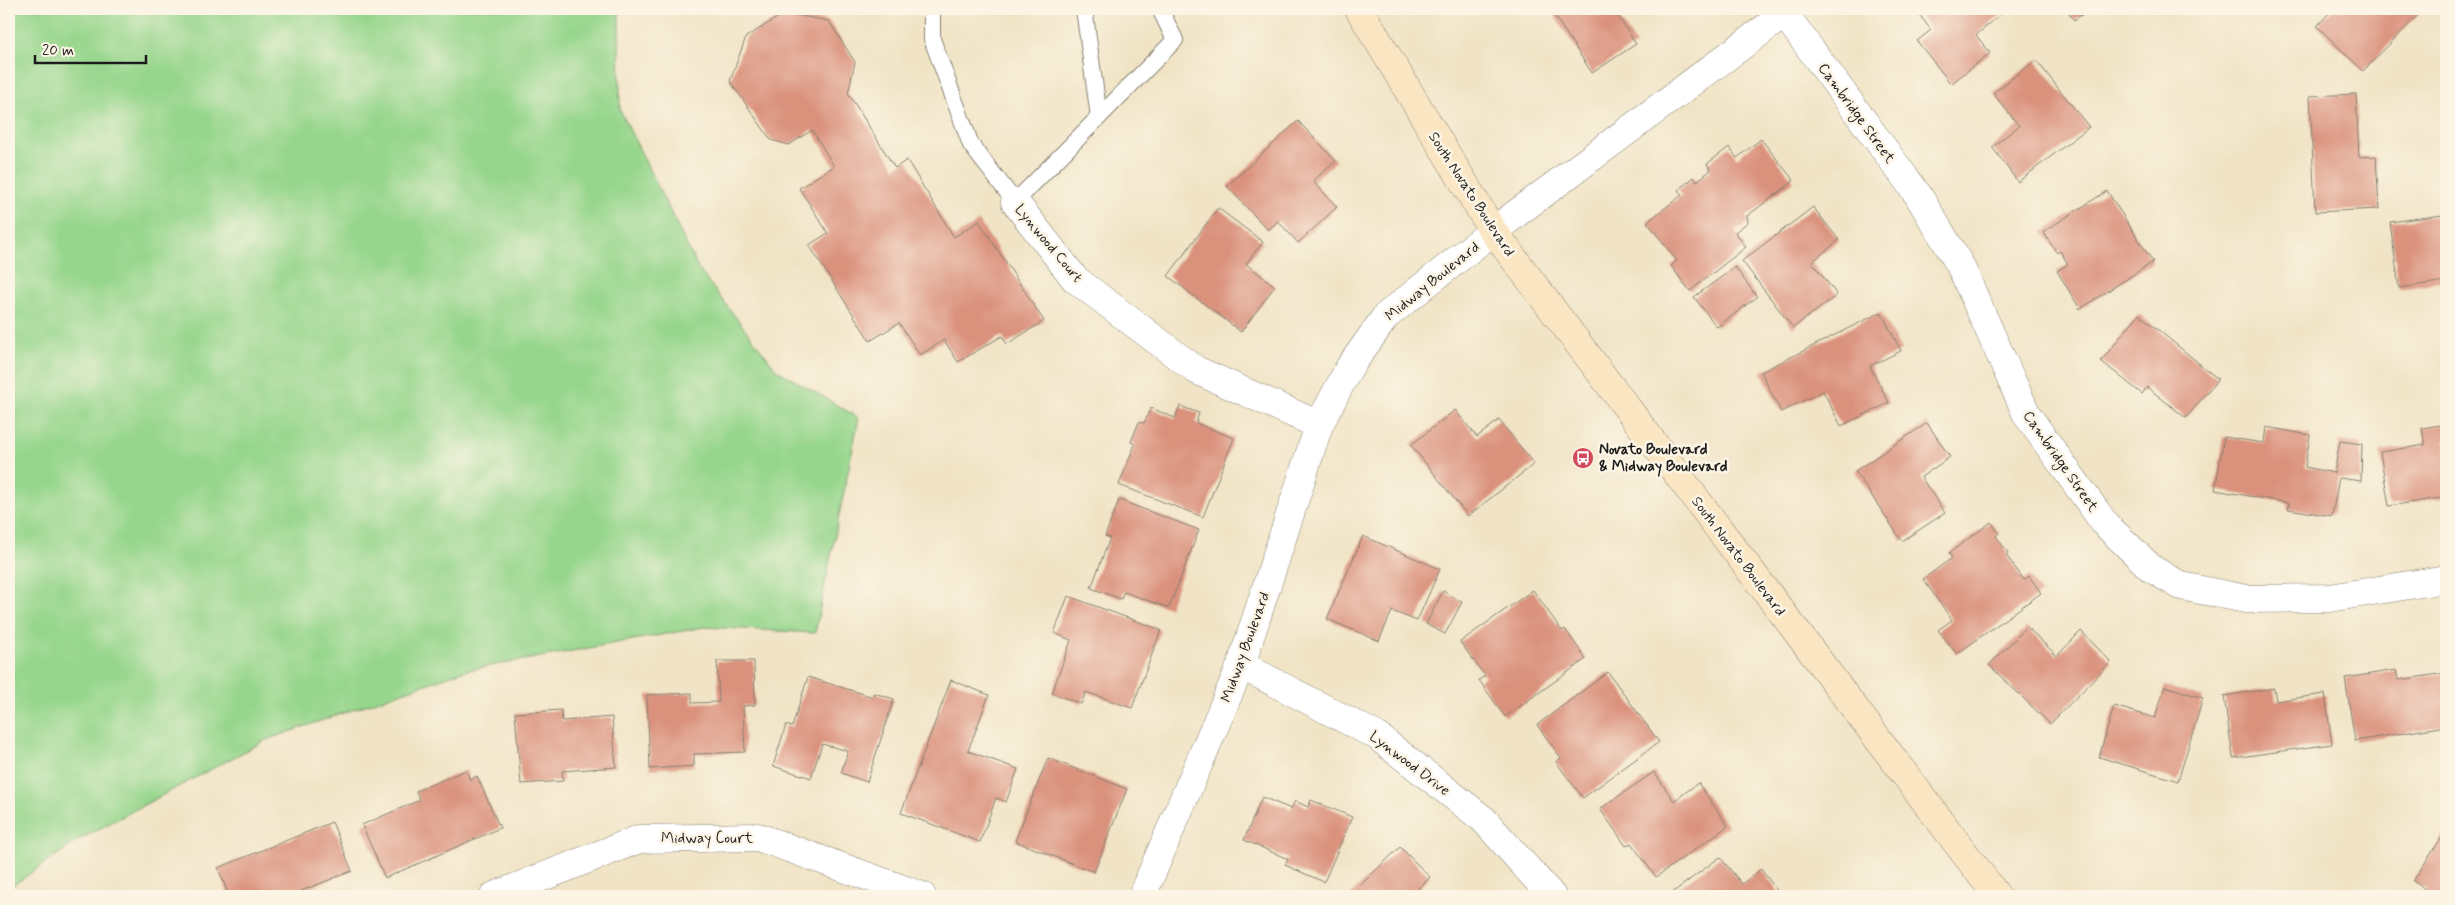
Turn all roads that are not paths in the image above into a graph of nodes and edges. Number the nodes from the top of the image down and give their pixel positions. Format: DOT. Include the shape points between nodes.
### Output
graph roads {
  1 [pos="932,9"];
  2 [pos="1084,9"];
  3 [pos="1160,9"];
  4 [pos="1359,9"];
  5 [pos="1785,10"];
  6 [pos="1099,117"];
  7 [pos="1015,202"];
  8 [pos="1493,231"];
  9 [pos="1319,425"];
  10 [pos="2446,579"];
  11 [pos="1241,665"];
  12 [pos="494,896"];
  13 [pos="922,896"];
  14 [pos="1142,896"];
  15 [pos="1552,896"];
  16 [pos="1997,896"];
  1 -- 7 [label="lane, Lynwood Court" via="932,40 971,145"];
  2 -- 6 [label="lane"];
  3 -- 6 [label="lane" via="1175,40"];
  4 -- 8 [label="main road, South Novato Boulevard"];
  5 -- 8 [label="street, Midway Boulevard"];
  5 -- 10 [label="street, Cambridge Street" via="1922,203 1960,265 2026,414 2105,524 2152,569 2181,586 2246,599 2330,598"];
  6 -- 7 [label="lane"];
  7 -- 9 [label="street, Lynwood Court" via="1075,279 1196,370"];
  8 -- 9 [label="street, Midway Boulevard" via="1386,316 1349,368"];
  8 -- 16 [label="main road, South Novato Boulevard"];
  9 -- 11 [label="street, Midway Boulevard"];
  11 -- 14 [label="street, Midway Boulevard"];
  11 -- 15 [label="street, Lynwood Drive" via="1377,736 1484,820"];
  12 -- 13 [label="street, Midway Court" via="639,839 758,837"];
}
